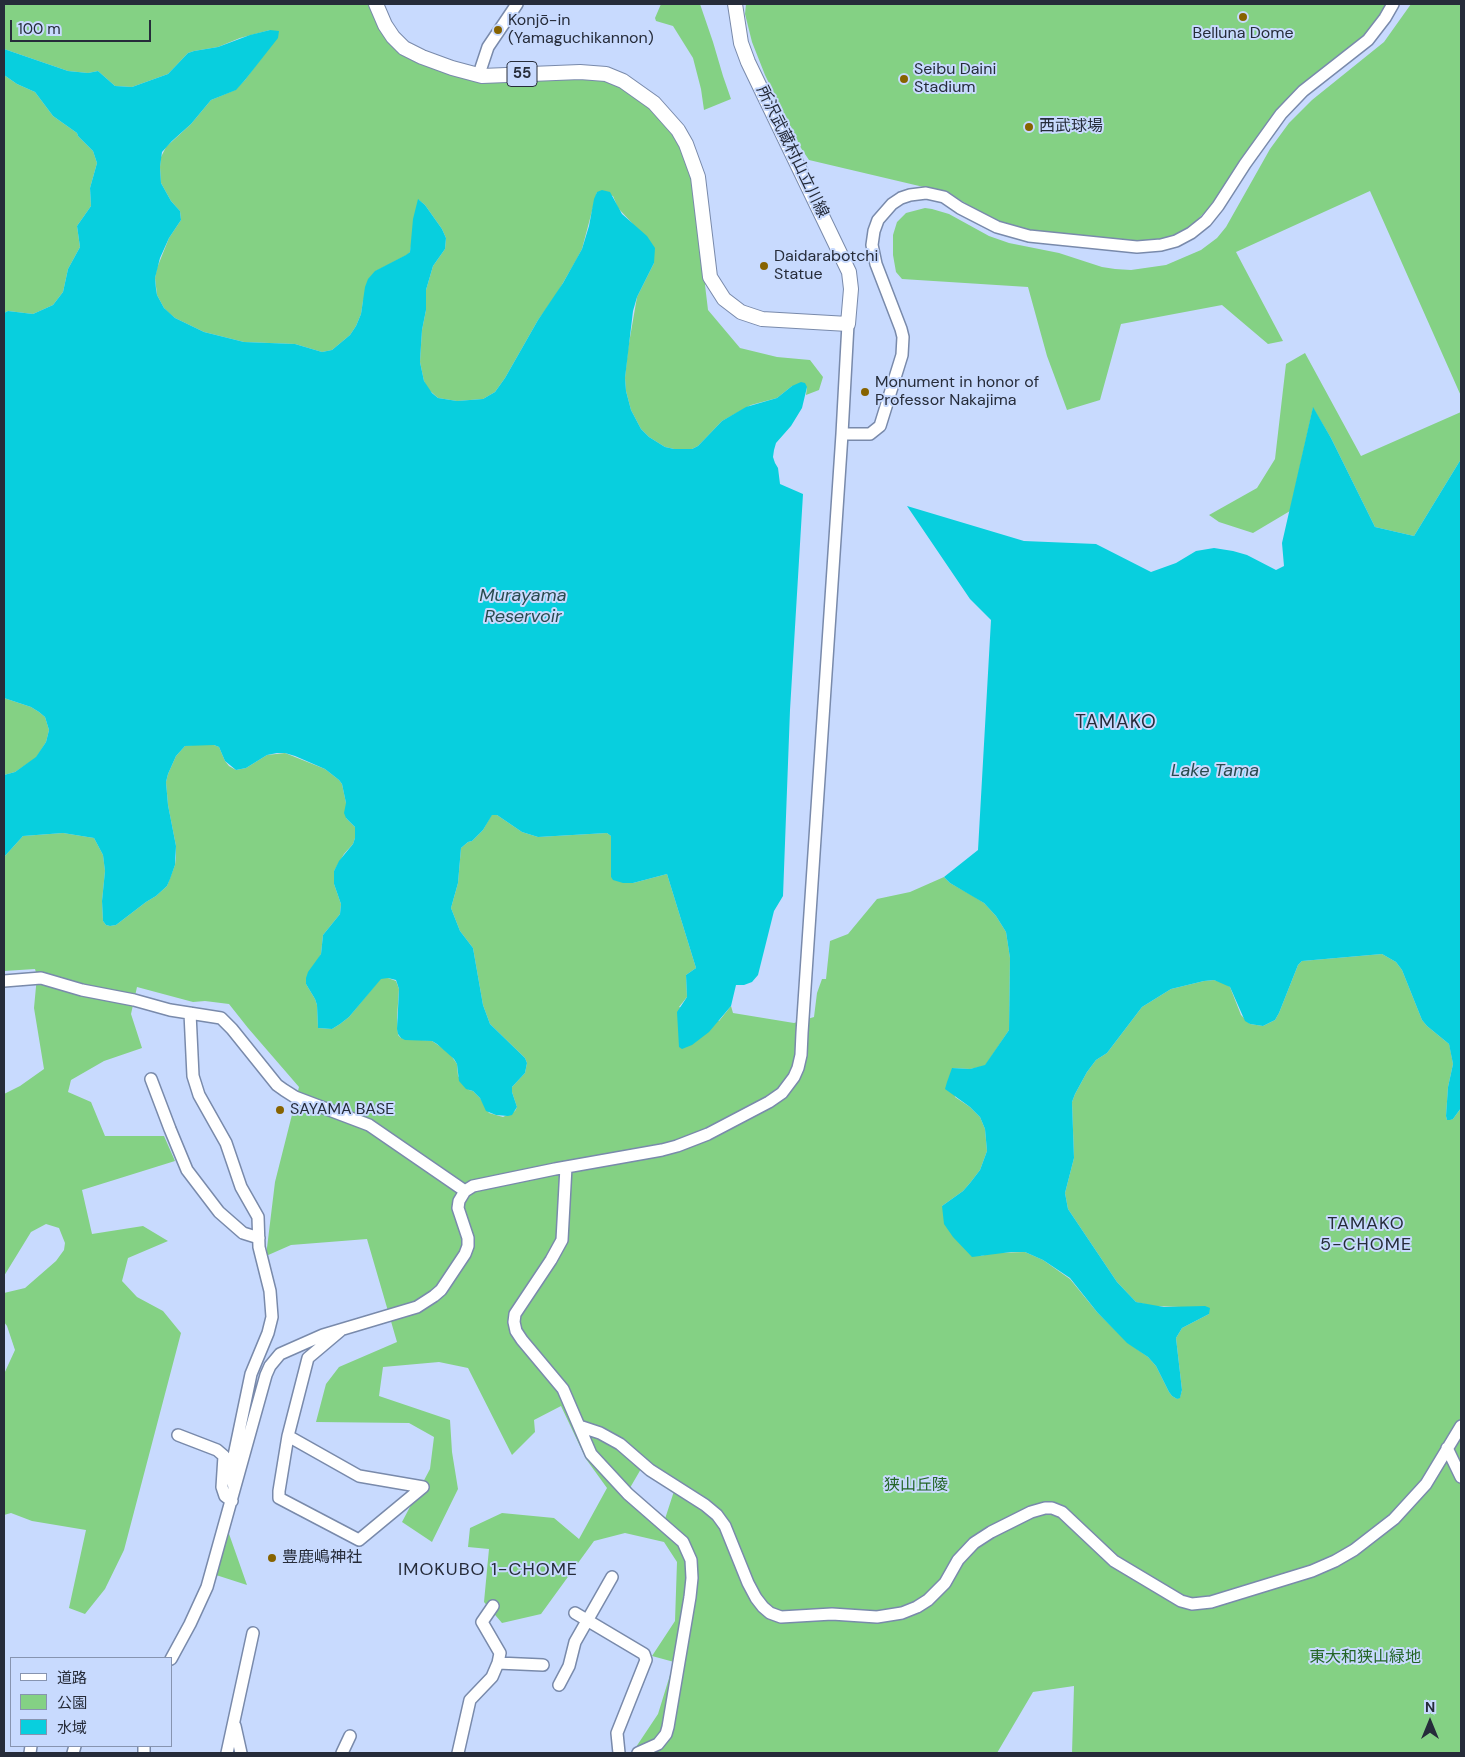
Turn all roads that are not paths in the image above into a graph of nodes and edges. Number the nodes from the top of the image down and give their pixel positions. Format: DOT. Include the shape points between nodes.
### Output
graph roads {
  1 [pos="376,4"];
  2 [pos="517,4"];
  3 [pos="735,4"];
  4 [pos="1393,4"];
  5 [pos="479,74"];
  6 [pos="848,324"];
  7 [pos="842,434"];
  8 [pos="4,981"];
  9 [pos="190,1013"];
  10 [pos="151,1079"];
  11 [pos="566,1167"];
  12 [pos="465,1190"];
  13 [pos="259,1238"];
  14 [pos="341,1330"];
  15 [pos="579,1426"];
  16 [pos="1461,1426"];
  17 [pos="178,1435"];
  18 [pos="288,1436"];
  19 [pos="1447,1448"];
  20 [pos="1461,1477"];
  21 [pos="235,1489"];
  22 [pos="232,1501"];
  23 [pos="612,1577"];
  24 [pos="493,1606"];
  25 [pos="575,1613"];
  26 [pos="588,1621"];
  27 [pos="253,1633"];
  28 [pos="172,1657"];
  29 [pos="498,1663"];
  30 [pos="543,1665"];
  31 [pos="559,1685"];
  32 [pos="234,1720"];
  33 [pos="350,1736"];
  34 [pos="227,1753"];
  35 [pos="242,1753"];
  36 [pos="342,1753"];
  37 [pos="458,1753"];
  38 [pos="618,1753"];
  39 [pos="638,1753"];
  1 -- 5 [label="main road, 55" via="385,25 404,48 452,68"];
  2 -- 5 [label="street" via="488,47"];
  3 -- 6 [label="main road, 所沢武蔵村山立川線" via="744,52 845,262 850,281"];
  4 -- 7 [label="street" via="1368,40 1303,91 1281,114 1206,221 1176,241 1138,247 1029,236 997,227 944,197 926,193 910,195 892,204 878,220 872,245 903,336 902,355 880,426 870,434"];
  5 -- 6 [label="main road, 55" via="580,72 606,74 623,81 654,103 678,130 692,157 698,177 710,277 724,299 741,312 762,319"];
  6 -- 7 [label="street"];
  7 -- 11 [label="street" via="798,1068 776,1098 708,1134 662,1150"];
  8 -- 9 [label="street" via="41,978"];
  9 -- 12 [label="street" via="217,1016 224,1020 284,1090 369,1125"];
  9 -- 13 [label="street" via="192,1065 199,1096 226,1144 241,1187 258,1217"];
  10 -- 13 [label="street" via="188,1170 218,1212 243,1233"];
  11 -- 12 [label="street"];
  11 -- 15 [label="street" via="562,1240 515,1314 514,1322 522,1340 562,1389"];
  12 -- 14 [label="street" via="458,1208 468,1246 441,1290 417,1307"];
  13 -- 21 [label="street" via="272,1317 251,1374 230,1470"];
  14 -- 18 [label="street" via="308,1358"];
  14 -- 21 [label="street" via="288,1349 270,1366"];
  15 -- 19 [label="street" via="620,1444 650,1470 717,1515 725,1526 756,1598 770,1613 781,1616 832,1614 877,1617 917,1607 937,1592 958,1560 974,1543 1031,1512 1052,1508 1062,1512 1114,1561 1167,1594 1192,1604 1211,1602 1312,1571 1354,1550 1394,1519 1416,1495"];
  15 -- 39 [label="street" via="591,1454 633,1499 683,1542 691,1560 690,1597 668,1727 658,1744"];
  16 -- 19 [label="street"];
  17 -- 22 [label="street" via="217,1450 224,1456 222,1487 225,1496"];
  18 -- 18 [label="street" via="279,1498 359,1540 423,1487 359,1476"];
  19 -- 20 [label="street"];
  21 -- 22 [label="street"];
  22 -- 28 [label="street" via="207,1587"];
  23 -- 26 [label="street"];
  24 -- 29 [label="street" via="482,1622 500,1653"];
  25 -- 26 [label="street"];
  26 -- 31 [label="street" via="575,1642"];
  26 -- 38 [label="street" via="644,1654 646,1660 617,1733"];
  27 -- 32 [label="street"];
  29 -- 30 [label="street"];
  29 -- 37 [label="street" via="492,1677 470,1700"];
  32 -- 34 [label="street"];
  32 -- 35 [label="street"];
  33 -- 36 [label="street"];
}
